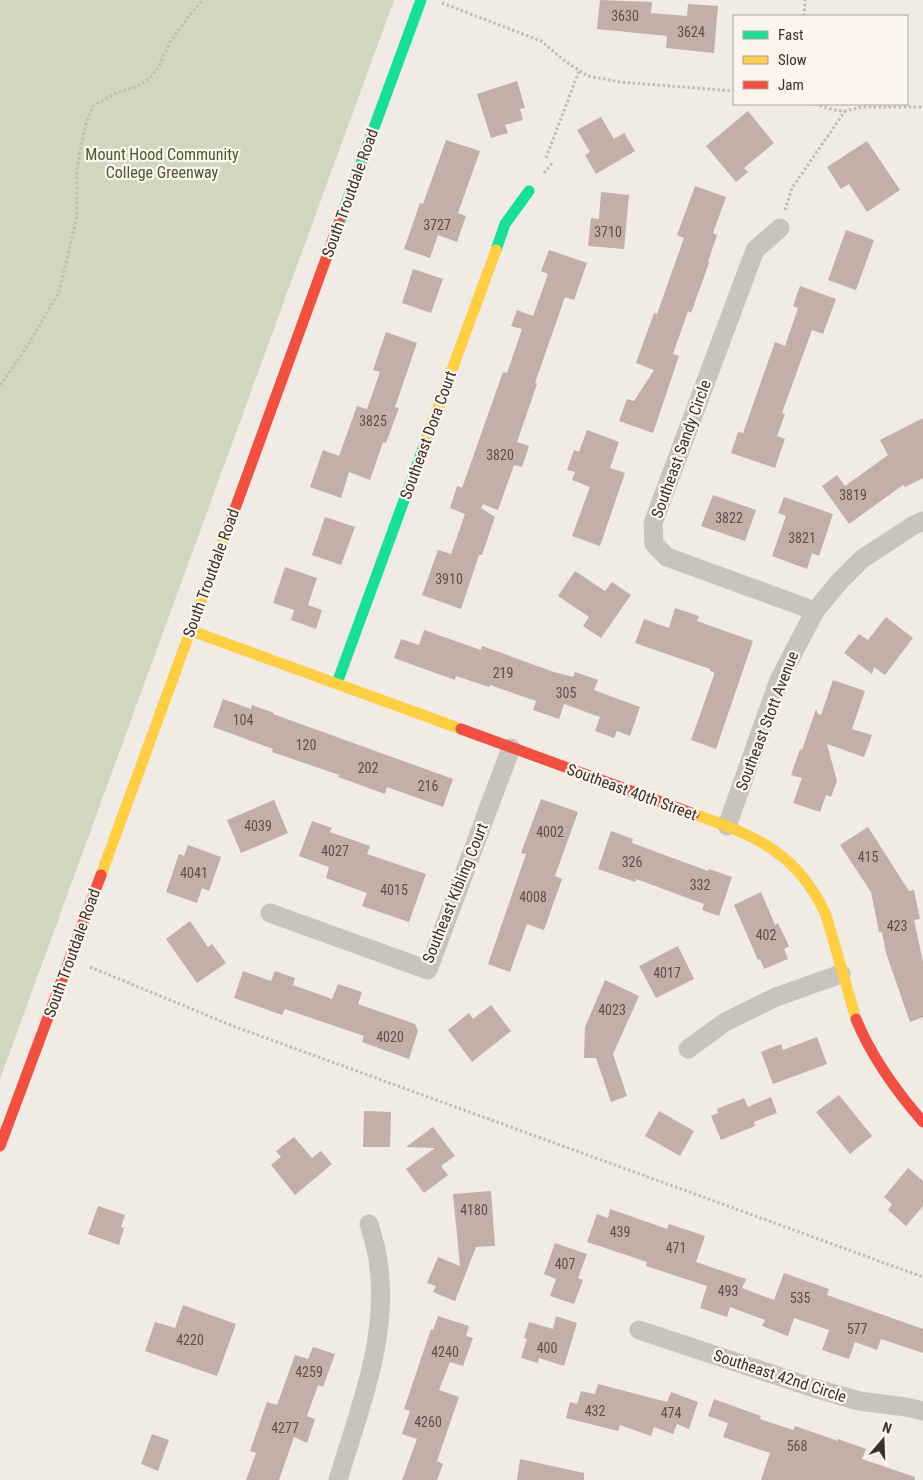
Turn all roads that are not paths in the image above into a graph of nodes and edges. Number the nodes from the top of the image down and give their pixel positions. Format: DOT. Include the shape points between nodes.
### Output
graph roads {
  1 [pos="421,0"];
  2 [pos="529,191"];
  3 [pos="780,228"];
  4 [pos="923,521"];
  5 [pos="815,611"];
  6 [pos="190,630"];
  7 [pos="337,683"];
  8 [pos="511,748"];
  9 [pos="727,826"];
  10 [pos="270,913"];
  11 [pos="841,974"];
  12 [pos="688,1049"];
  13 [pos="923,1122"];
  14 [pos="0,1146"];
  15 [pos="370,1224"];
  16 [pos="639,1330"];
  17 [pos="923,1411"];
  18 [pos="338,1480"];
  1 -- 6 [label="street, South Troutdale Road"];
  2 -- 7 [label="street, Southeast Dora Court" via="505,224"];
  3 -- 5 [label="street, Southeast Sandy Circle" via="755,250 652,523 654,544 667,557"];
  4 -- 5 [label="street, Southeast Stott Avenue" via="862,559"];
  5 -- 9 [label="street, Southeast Stott Avenue" via="779,680"];
  6 -- 7 [label="street, Southeast 40th Street"];
  6 -- 14 [label="street, South Troutdale Road"];
  7 -- 8 [label="street, Southeast 40th Street"];
  8 -- 9 [label="street, Southeast 40th Street"];
  8 -- 10 [label="street, Southeast Kibling Court" via="428,970"];
  9 -- 11 [label="street, Southeast 40th Street" via="758,839 776,851 794,865 809,884 831,928"];
  11 -- 12 [label="street" via="776,997 725,1022"];
  11 -- 13 [label="street, Southeast 40th Street" via="854,1015 882,1071"];
  15 -- 18 [label="street" via="379,1268 379,1325 373,1363"];
  16 -- 17 [label="street, Southeast 42nd Circle" via="859,1401"];
}
